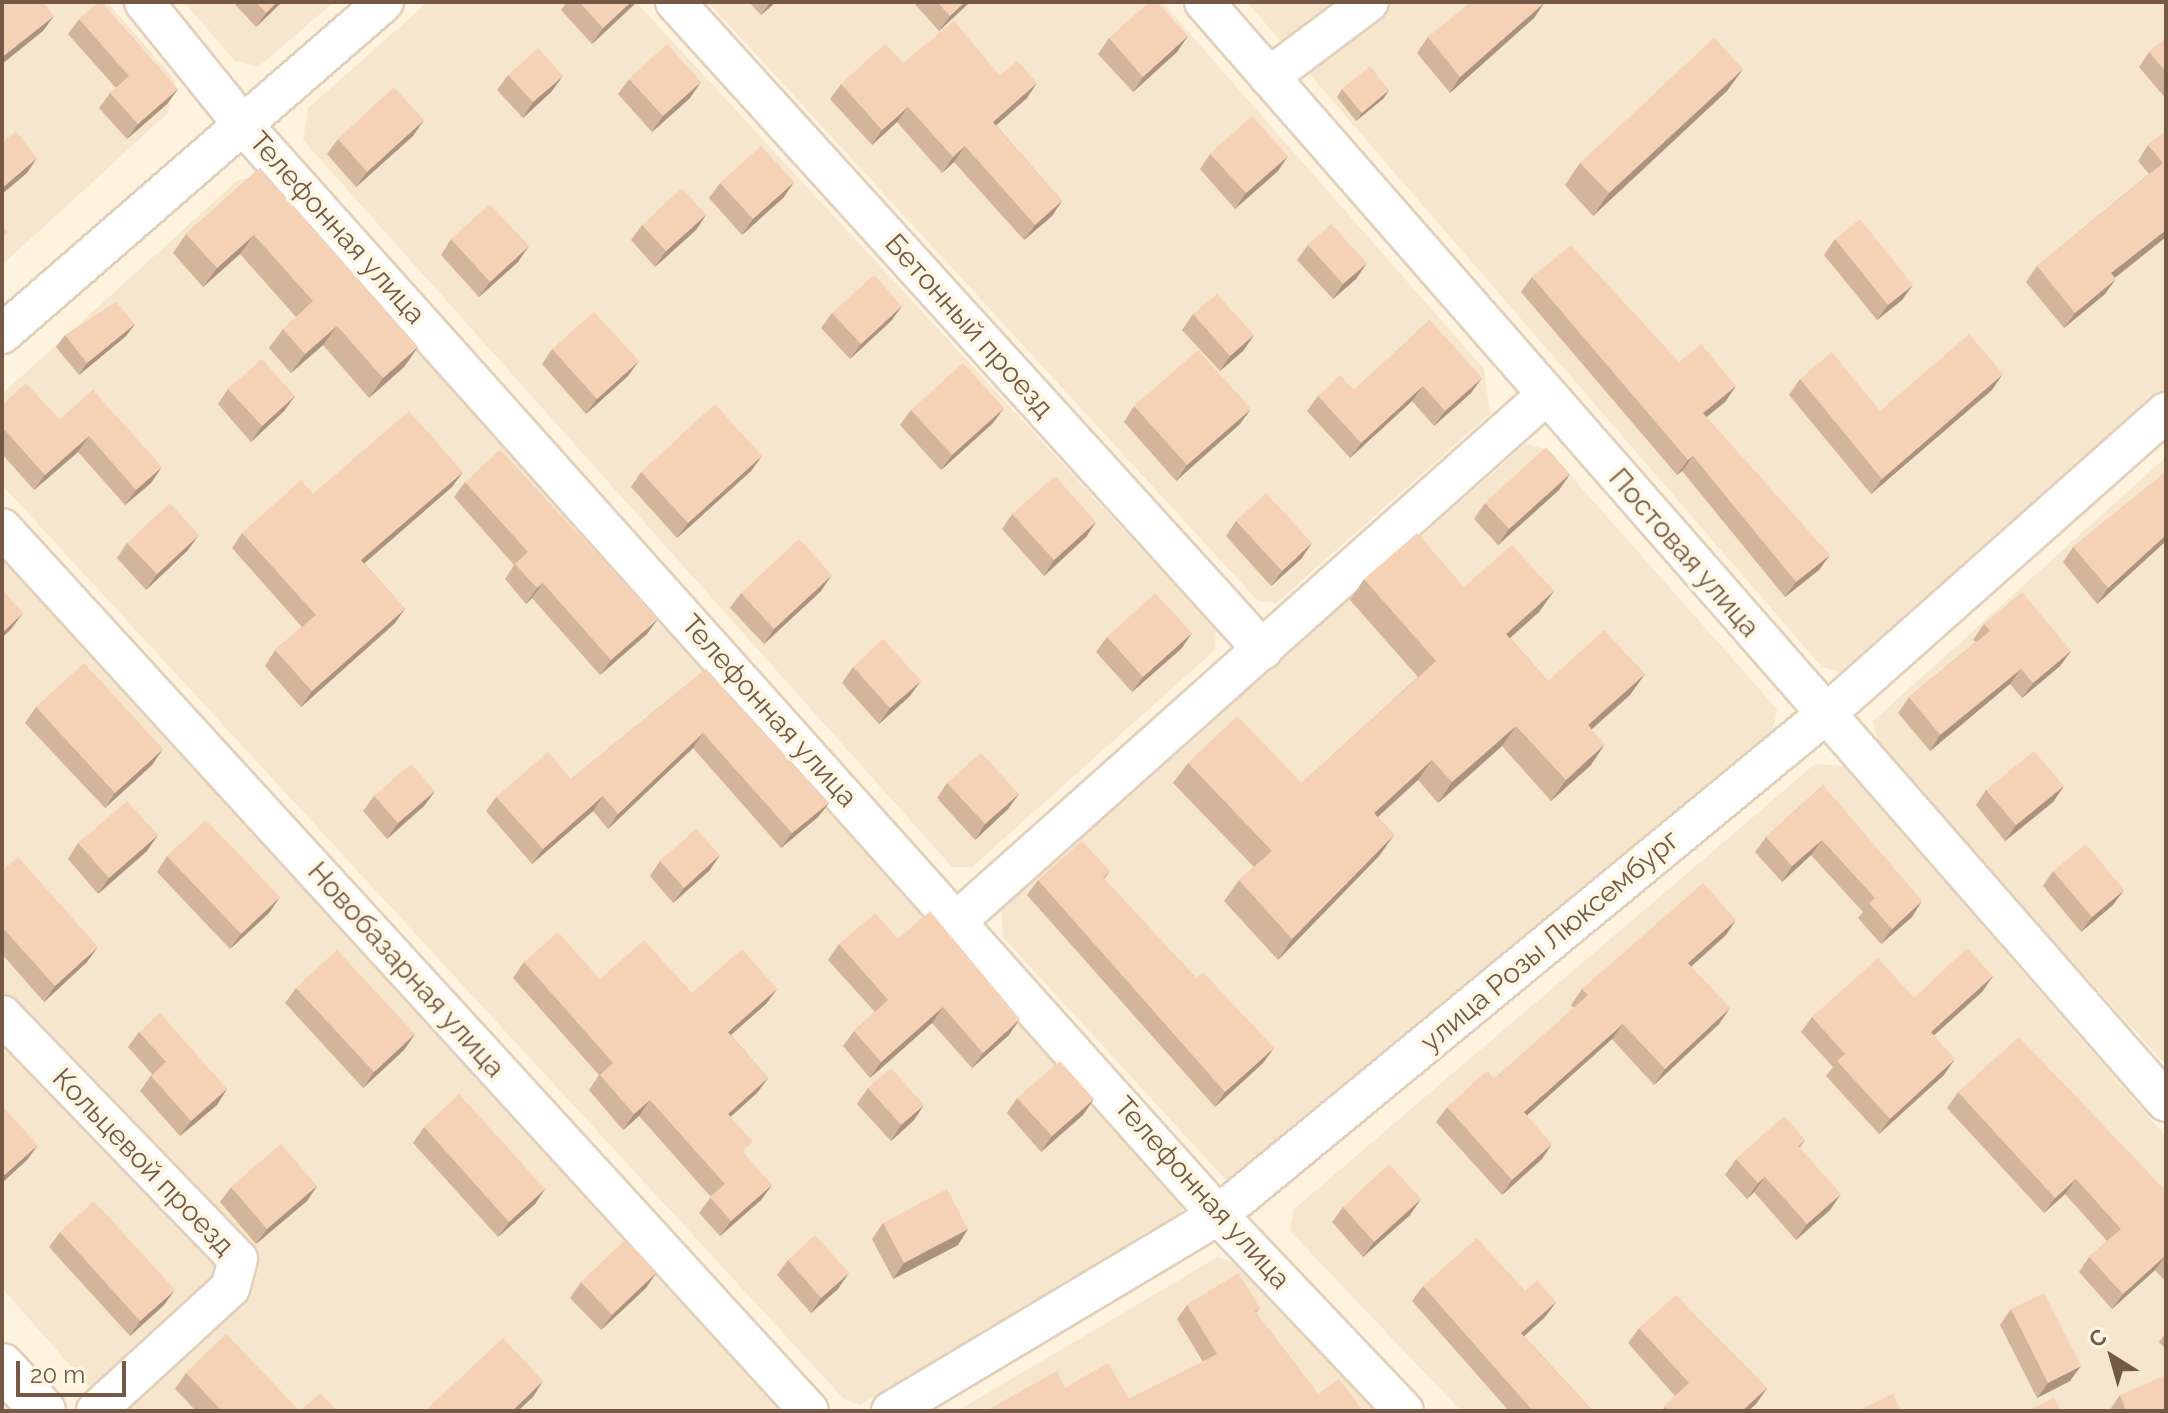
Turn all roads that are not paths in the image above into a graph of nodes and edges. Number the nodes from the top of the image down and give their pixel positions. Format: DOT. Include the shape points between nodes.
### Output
graph roads {
  1 [pos="144,2"];
  2 [pos="384,2"];
  3 [pos="675,2"];
  4 [pos="1204,2"];
  5 [pos="1369,2"];
  6 [pos="1269,77"];
  7 [pos="244,126"];
  8 [pos="2,334"];
  9 [pos="1545,396"];
  10 [pos="2166,412"];
  11 [pos="2,528"];
  12 [pos="1263,650"];
  13 [pos="1826,714"];
  14 [pos="958,920"];
  15 [pos="2,1015"];
  16 [pos="2166,1102"];
  17 [pos="1218,1215"];
  18 [pos="2,1366"];
  19 [pos="43,1411"];
  20 [pos="96,1411"];
  21 [pos="809,1411"];
  22 [pos="891,1411"];
  23 [pos="1404,1411"];
  1 -- 7 [label="street, Телефонная улица"];
  2 -- 7 [label="street"];
  3 -- 12 [label="street, Бетонный проезд"];
  4 -- 6 [label="street, Постовая улица"];
  5 -- 6 [label="street"];
  6 -- 9 [label="street, Постовая улица"];
  7 -- 8 [label="street"];
  7 -- 14 [label="street, Телефонная улица"];
  9 -- 12 [label="street"];
  9 -- 13 [label="street, Постовая улица"];
  10 -- 13 [label="street, улица Розы Люксембург"];
  11 -- 21 [label="street, Новобазарная улица"];
  12 -- 14 [label="street"];
  13 -- 16 [label="street, Постовая улица"];
  13 -- 17 [label="street, улица Розы Люксембург"];
  14 -- 17 [label="street, Телефонная улица"];
  15 -- 20 [label="street, Кольцевой проезд" via="238,1259 230,1288"];
  17 -- 22 [label="street, улица Розы Люксембург"];
  17 -- 23 [label="street, Телефонная улица"];
  18 -- 19 [label="main road"];
}
